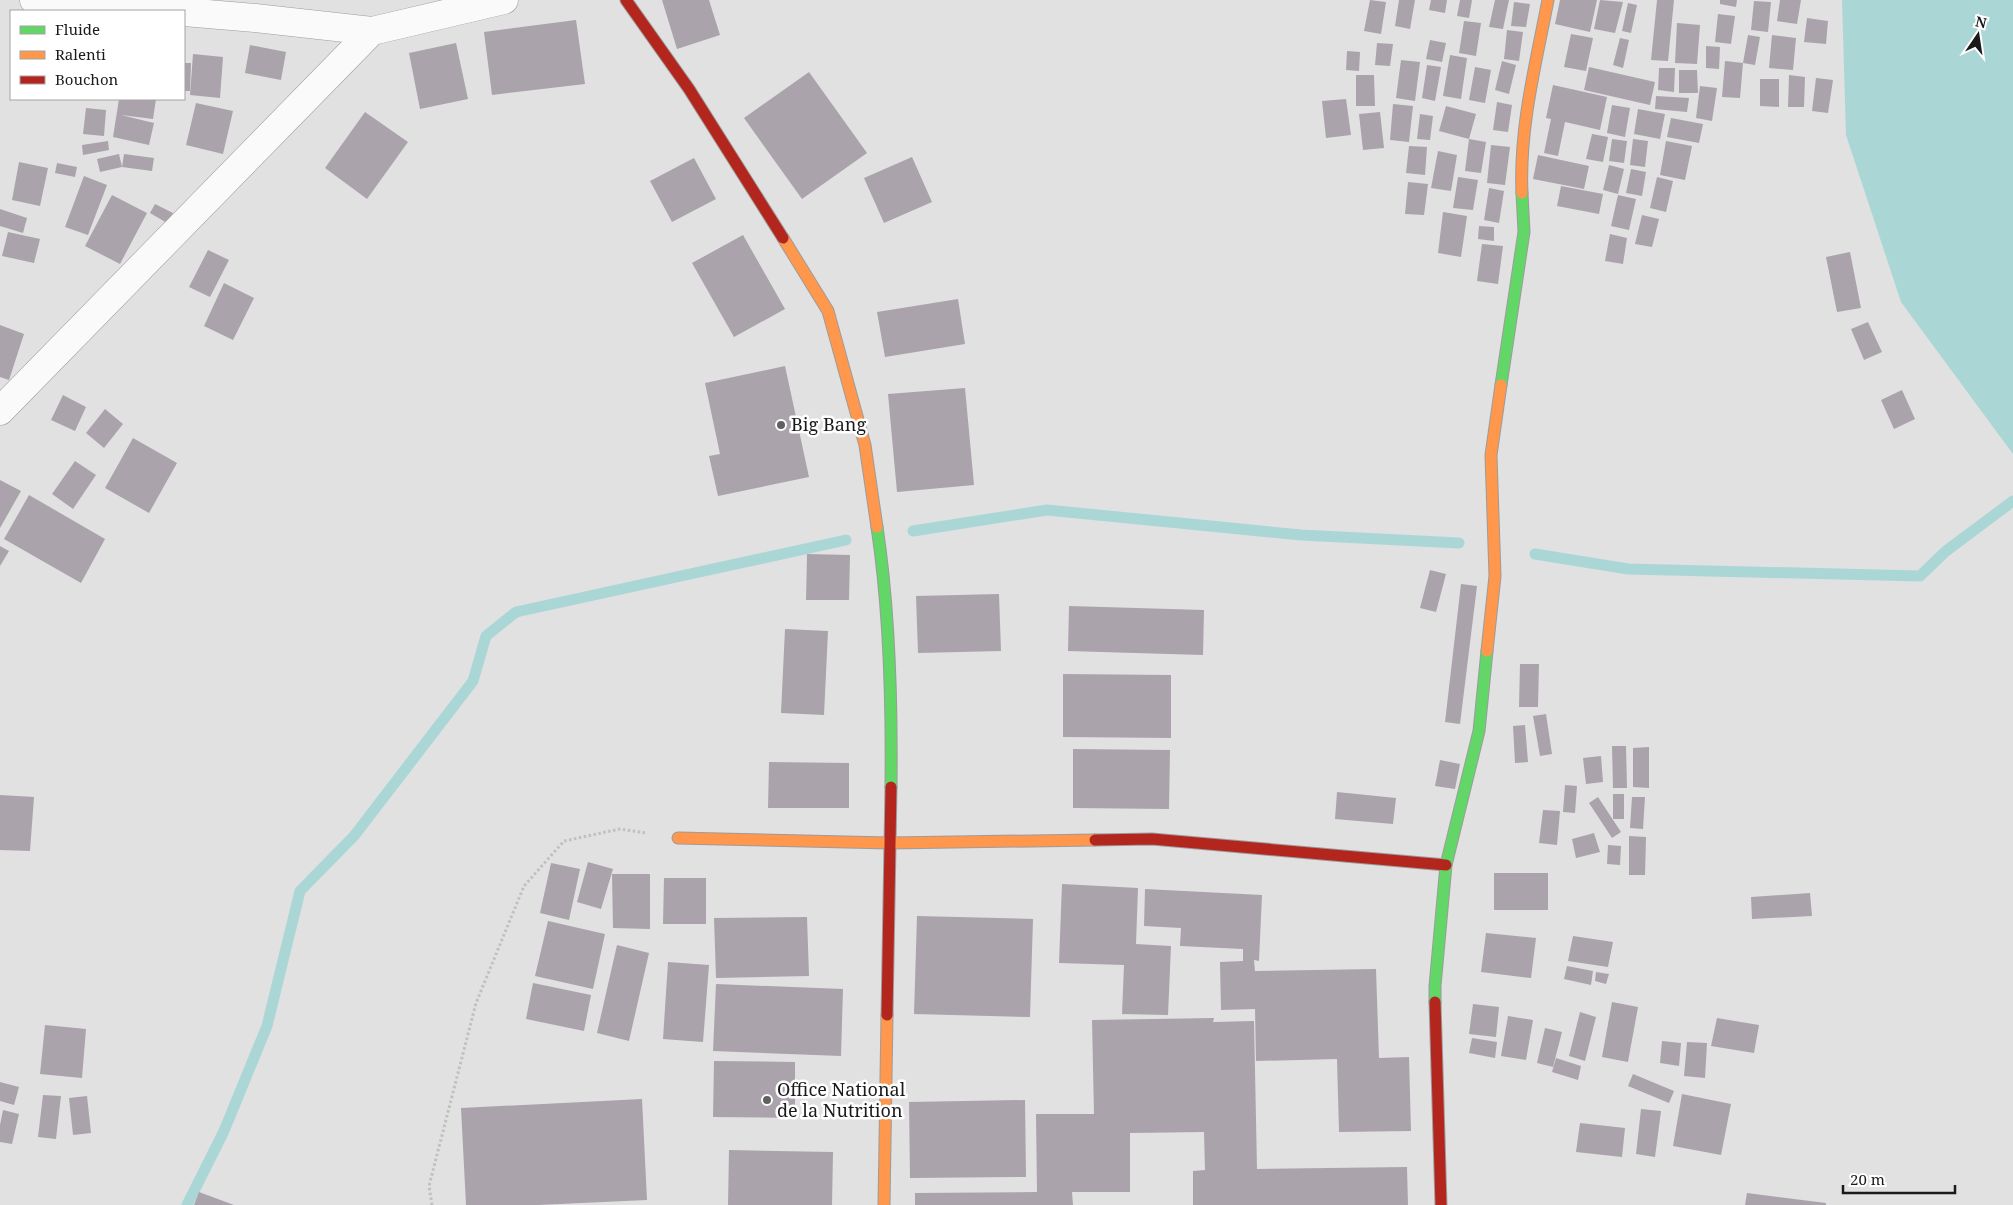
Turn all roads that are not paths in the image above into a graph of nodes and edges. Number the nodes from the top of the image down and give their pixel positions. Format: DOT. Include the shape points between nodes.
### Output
graph roads {
  1 [pos="34,0"];
  2 [pos="504,0"];
  3 [pos="626,0"];
  4 [pos="1548,0"];
  5 [pos="161,10"];
  6 [pos="185,12"];
  7 [pos="372,31"];
  8 [pos="0,411"];
  9 [pos="678,838"];
  10 [pos="889,843"];
  11 [pos="1446,864"];
  12 [pos="884,1205"];
  13 [pos="1441,1205"];
  1 -- 5 [label="street"];
  2 -- 7 [label="street"];
  3 -- 10 [label="street" via="689,88 828,311 865,446 883,568 892,712"];
  4 -- 11 [label="street" via="1521,165 1524,232 1491,456 1495,576 1479,731"];
  6 -- 7 [label="street"];
  7 -- 8 [label="street"];
  9 -- 10 [label="street"];
  10 -- 11 [label="street" via="1152,839"];
  10 -- 12 [label="street"];
  11 -- 13 [label="street" via="1435,986"];
}
